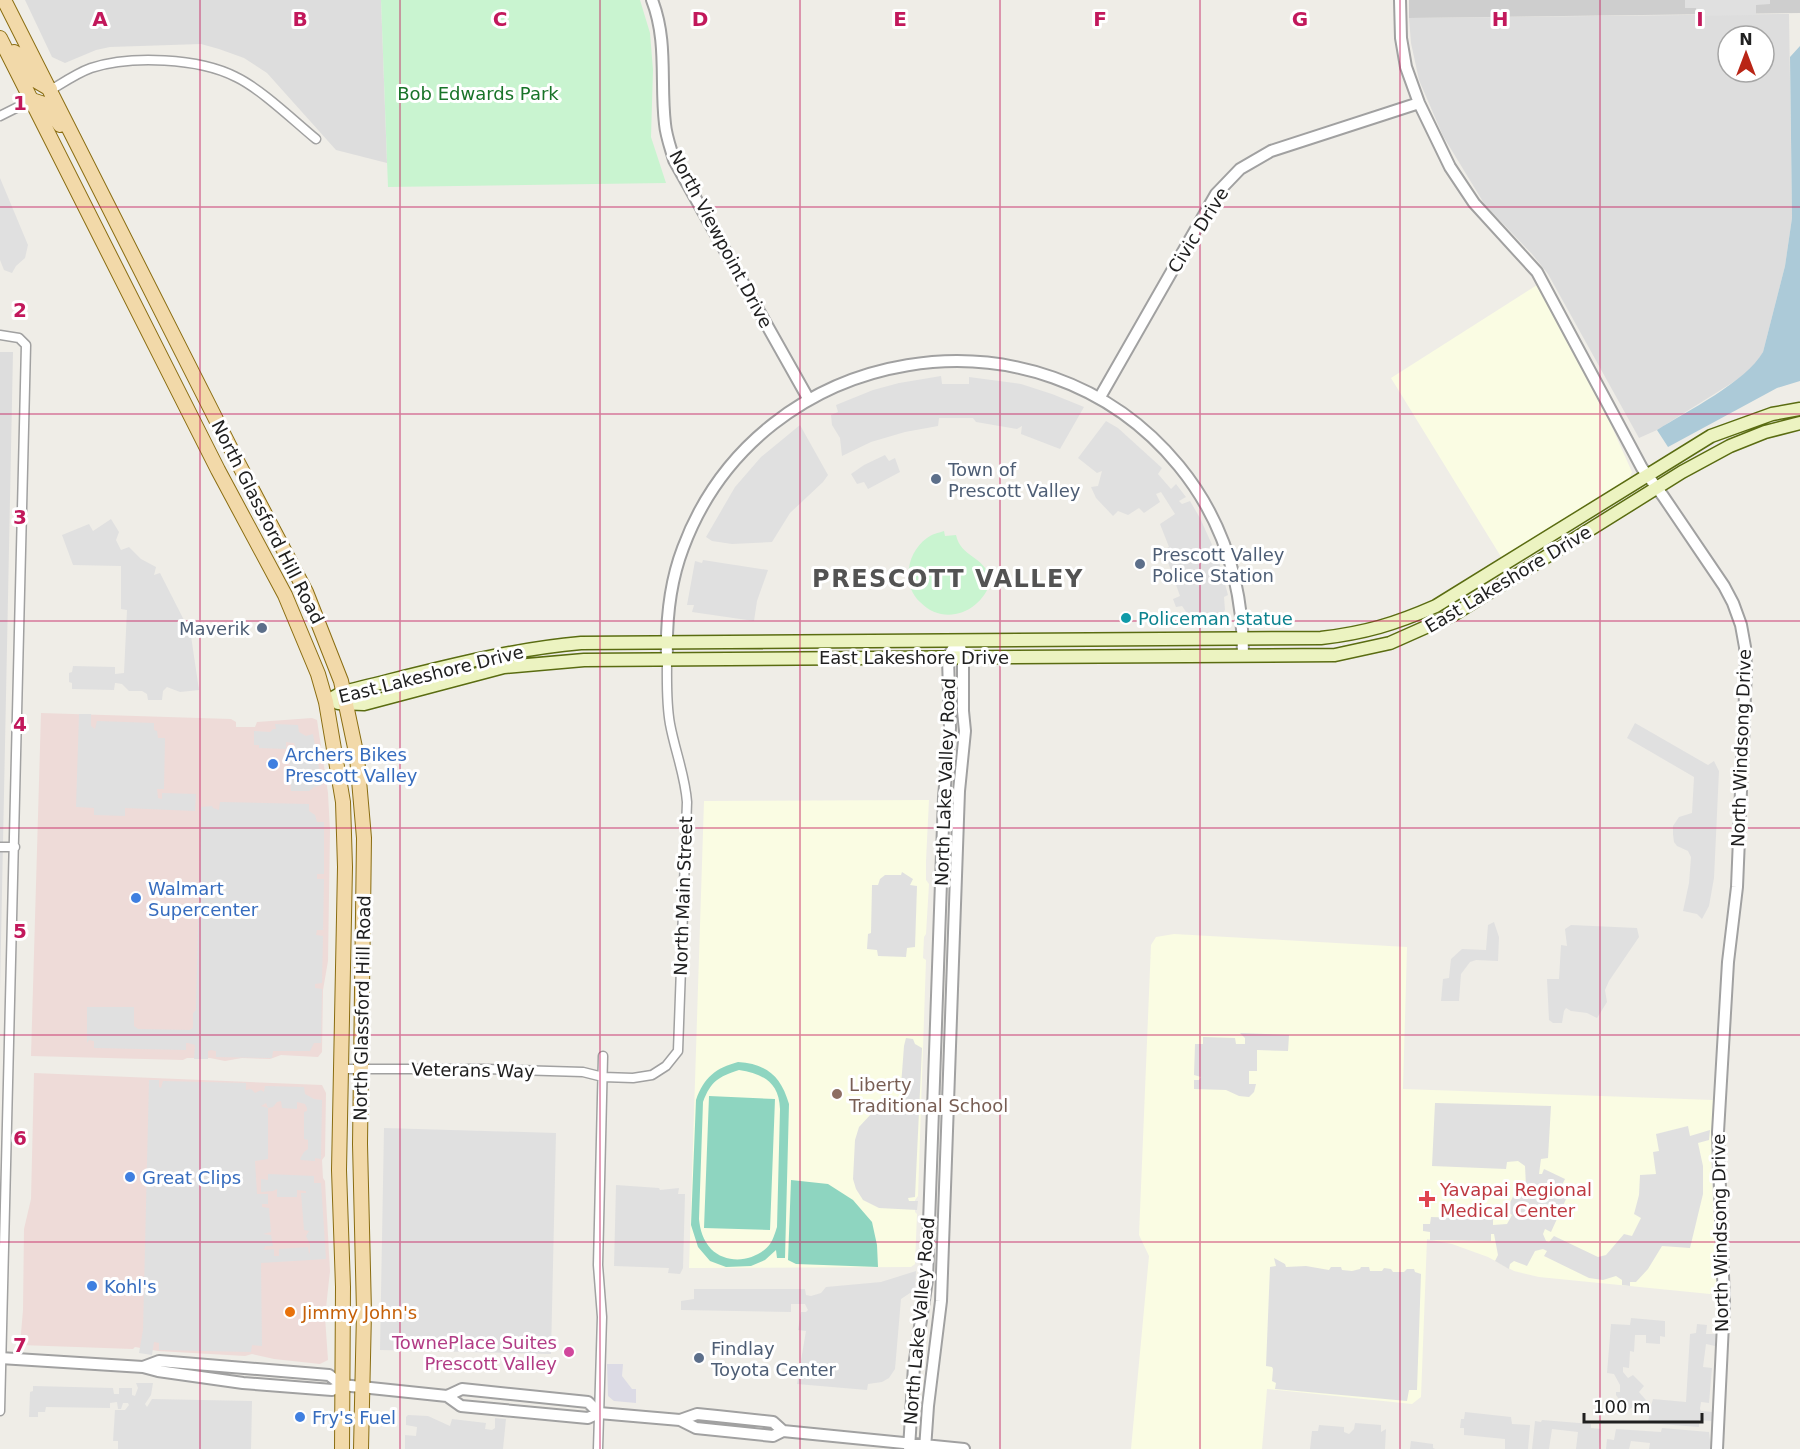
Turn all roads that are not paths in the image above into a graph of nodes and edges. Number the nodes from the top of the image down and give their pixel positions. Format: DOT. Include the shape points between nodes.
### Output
graph roads {
  1 [pos="4,0"];
  2 [pos="652,0"];
  3 [pos="1400,0"];
  4 [pos="2,42"];
  5 [pos="51,90"];
  6 [pos="32,100"];
  7 [pos="1419,104"];
  8 [pos="0,116"];
  9 [pos="316,139"];
  10 [pos="79,147"];
  11 [pos="0,335"];
  12 [pos="1100,398"];
  13 [pos="809,400"];
  14 [pos="1800,409"];
  15 [pos="1800,423"];
  16 [pos="1647,475"];
  17 [pos="1657,488"];
  18 [pos="1453,596"];
  19 [pos="1461,610"];
  20 [pos="1244,638"];
  21 [pos="958,640"];
  22 [pos="667,642"];
  23 [pos="502,654"];
  24 [pos="1244,655"];
  25 [pos="948,657"];
  26 [pos="963,657"];
  27 [pos="667,658"];
  28 [pos="504,667"];
  29 [pos="345,698"];
  30 [pos="326,702"];
  31 [pos="0,847"];
  32 [pos="15,847"];
  33 [pos="603,1056"];
  34 [pos="341,1069"];
  35 [pos="361,1069"];
  36 [pos="603,1077"];
  37 [pos="1,1358"];
  38 [pos="342,1385"];
  39 [pos="362,1387"];
  40 [pos="447,1396"];
  41 [pos="0,1411"];
  42 [pos="599,1413"];
  43 [pos="909,1446"];
  44 [pos="925,1447"];
  45 [pos="342,1449"];
  46 [pos="361,1449"];
  47 [pos="598,1449"];
  48 [pos="964,1449"];
  49 [pos="1717,1449"];
  1 -- 5 [label="main road, North Glassford Hill Road"];
  2 -- 13 [label="street, North Viewpoint Drive" via="662,33 665,125 674,160"];
  3 -- 7 [label="street, North Windsong Drive" via="1406,67"];
  4 -- 5 [label="main road" via="19,55 33,79"];
  4 -- 6 [label="main road, North Glassford Hill Road"];
  5 -- 9 [label="street" via="78,73 117,63 199,63 237,77"];
  5 -- 10 [label="main road, North Glassford Hill Road"];
  6 -- 8 [label="street"];
  6 -- 10 [label="main road" via="47,105 65,134"];
  6 -- 30 [label="main road, North Glassford Hill Road" via="295,615"];
  7 -- 12 [label="street, Civic Drive" via="1271,152 1240,169 1216,194"];
  7 -- 16 [label="street, North Windsong Drive" via="1450,167 1474,203 1537,272"];
  10 -- 29 [label="main road, North Glassford Hill Road" via="306,592"];
  11 -- 32 [label="street" via="19,338 26,345"];
  12 -- 13 [label="street" via="1028,369 954,360 880,370 846,381"];
  12 -- 20 [label="street" via="1156,441 1187,476 1208,509 1236,580"];
  13 -- 22 [label="street" via="745,450 710,495 678,562"];
  14 -- 16 [label="main road, East Lakeshore Drive" via="1772,414 1711,436"];
  15 -- 17 [label="main road, East Lakeshore Drive" via="1730,446"];
  16 -- 17 [label="street, North Windsong Drive"];
  16 -- 18 [label="main road, East Lakeshore Drive"];
  17 -- 19 [label="main road, East Lakeshore Drive"];
  17 -- 49 [label="street, North Windsong Drive" via="1724,586 1741,625 1745,647 1737,887 1728,962 1718,1132 1724,1303"];
  18 -- 19 [label="main road"];
  18 -- 20 [label="main road, East Lakeshore Drive" via="1398,623 1356,634"];
  19 -- 24 [label="main road, East Lakeshore Drive" via="1390,644 1335,655"];
  20 -- 21 [label="main road, East Lakeshore Drive"];
  20 -- 24 [label="street"];
  21 -- 22 [label="main road, East Lakeshore Drive"];
  21 -- 25 [label="street, North Lake Valley Road"];
  21 -- 26 [label="street, North Lake Valley Road"];
  22 -- 23 [label="main road, East Lakeshore Drive" via="581,643"];
  22 -- 27 [label="street"];
  23 -- 28 [label="main road"];
  23 -- 29 [label="main road, East Lakeshore Drive"];
  24 -- 26 [label="main road, East Lakeshore Drive"];
  25 -- 26 [label="main road, East Lakeshore Drive"];
  25 -- 27 [label="main road, East Lakeshore Drive"];
  25 -- 43 [label="street, North Lake Valley Road" via="950,728 944,797 927,1280 914,1366"];
  26 -- 44 [label="street, North Lake Valley Road" via="965,731 959,791 941,1300"];
  27 -- 28 [label="main road, East Lakeshore Drive"];
  27 -- 36 [label="street, North Main Street" via="670,726 686,782 687,802 678,1051 652,1075"];
  28 -- 29 [label="main road, East Lakeshore Drive" via="364,704"];
  29 -- 30 [label="main road, East Lakeshore Drive"];
  29 -- 35 [label="main road, North Glassford Hill Road" via="357,757 364,838"];
  30 -- 34 [label="main road, North Glassford Hill Road" via="343,813"];
  31 -- 32 [label="street"];
  32 -- 37 [label="street"];
  33 -- 36 [label="street"];
  34 -- 35 [label="street, Veterans Way"];
  34 -- 38 [label="main road, North Glassford Hill Road"];
  35 -- 36 [label="street, Veterans Way" via="583,1072"];
  35 -- 39 [label="main road, North Glassford Hill Road"];
  36 -- 42 [label="street"];
  37 -- 38 [label="street" via="143,1366 159,1361 262,1368 329,1376"];
  37 -- 41 [label="street"];
  38 -- 39 [label="street"];
  38 -- 45 [label="main road, North Glassford Hill Road"];
  39 -- 40 [label="street"];
  39 -- 46 [label="main road, North Glassford Hill Road"];
  40 -- 42 [label="street" via="461,1406 588,1418"];
  40 -- 42 [label="street" via="462,1389 588,1402"];
  42 -- 43 [label="street" via="680,1420 697,1414 717,1416 773,1422 783,1431"];
  42 -- 47 [label="street"];
  43 -- 44 [label="street"];
  44 -- 48 [label="street"];
}
